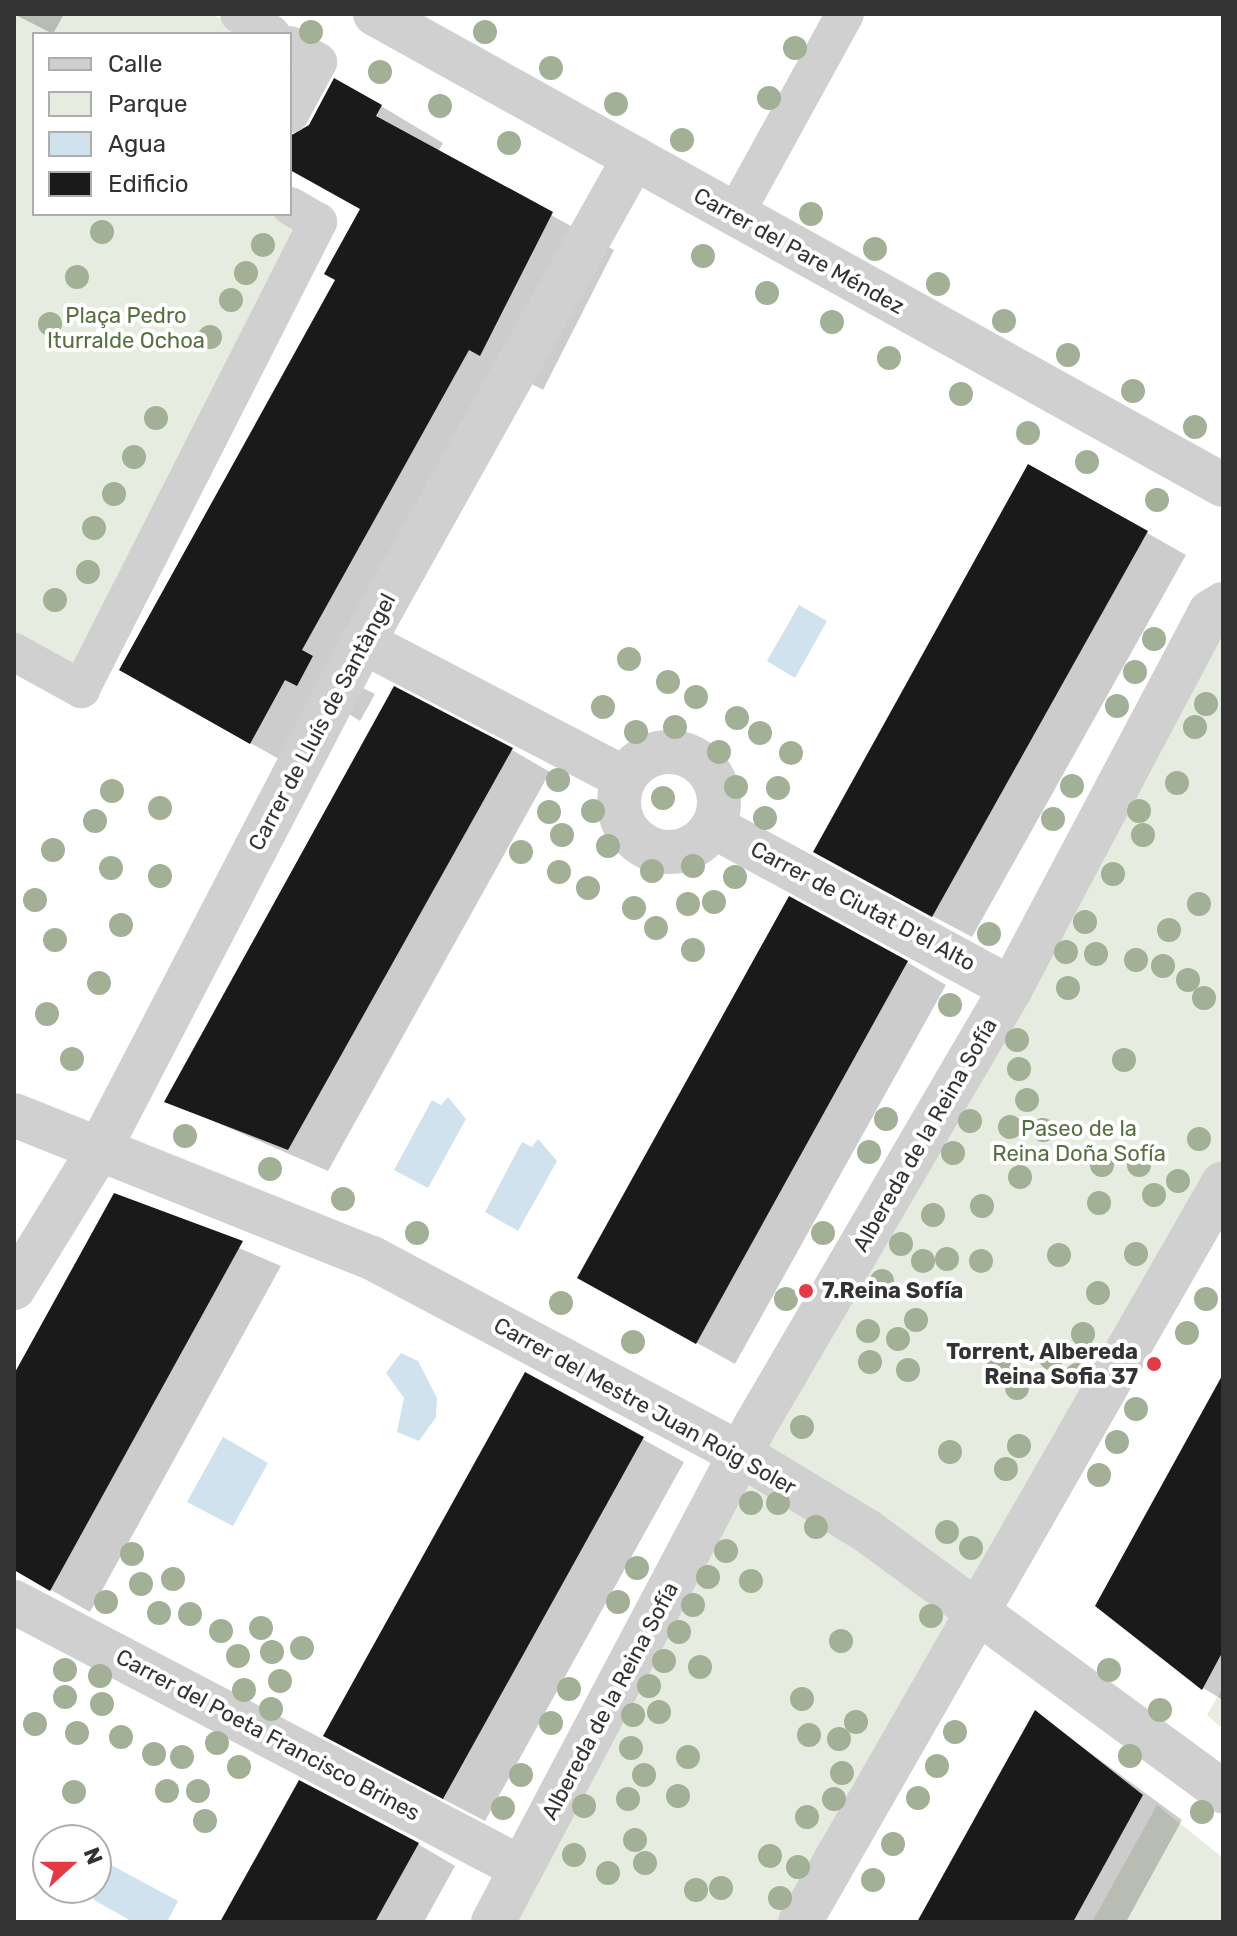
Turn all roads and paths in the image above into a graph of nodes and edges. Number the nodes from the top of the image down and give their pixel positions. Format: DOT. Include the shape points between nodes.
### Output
graph roads {
  1 [pos="239,14"];
  2 [pos="375,14"];
  3 [pos="845,14"];
  4 [pos="268,32"];
  5 [pos="292,46"];
  6 [pos="292,110"];
  7 [pos="634,158"];
  8 [pos="292,207"];
  9 [pos="734,216"];
  10 [pos="1223,485"];
  11 [pos="1223,604"];
  12 [pos="363,642"];
  13 [pos="14,652"];
  14 [pos="624,778"];
  15 [pos="714,827"];
  16 [pos="1011,988"];
  17 [pos="14,1115"];
  18 [pos="100,1148"];
  19 [pos="1223,1183"];
  20 [pos="14,1288"];
  21 [pos="740,1454"];
  22 [pos="14,1602"];
  23 [pos="978,1611"];
  24 [pos="1223,1792"];
  25 [pos="521,1868"];
  26 [pos="493,1922"];
  27 [pos="800,1922"];
  1 -- 4 [label="street"];
  2 -- 7 [label="street, Carrer del Pare Méndez"];
  3 -- 9 [label="street"];
  5 -- 6 [label="street" via="318,62"];
  7 -- 9 [label="street, Carrer del Pare Méndez"];
  7 -- 12 [label="street, Carrer de Lluís de Santàngel"];
  8 -- 13 [label="street" via="318,222 81,689"];
  9 -- 10 [label="street, Carrer del Pare Méndez"];
  11 -- 16 [label="street, Albereda de la Reina Sofía" via="1210,612"];
  12 -- 14 [label="street"];
  12 -- 18 [label="street, Carrer de Lluís de Santàngel"];
  14 -- 15 [label="street" via="654,755 693,757 712,776 720,801"];
  14 -- 15 [label="street" via="617,804 625,829 645,848 670,854 696,846"];
  15 -- 16 [label="street, Carrer de Ciutat D'el Alto"];
  16 -- 21 [label="street, Albereda de la Reina Sofía"];
  17 -- 18 [label="street, Carrer del Mestre Juan Roig Soler"];
  18 -- 20 [label="street, Carrer de Lluís de Santàngel"];
  18 -- 21 [label="street, Carrer del Mestre Juan Roig Soler" via="372,1258"];
  19 -- 23 [label="street"];
  21 -- 23 [label="street, Carrer del Mestre Juan Roig Soler"];
  21 -- 25 [label="street, Albereda de la Reina Sofía"];
  22 -- 25 [label="street, Carrer del Poeta Francisco Brines"];
  23 -- 24 [label="street, Carrer del Mestre Juan Roig Soler"];
  23 -- 27 [label="street"];
  25 -- 26 [label="street, Albereda de la Reina Sofía"];
}
